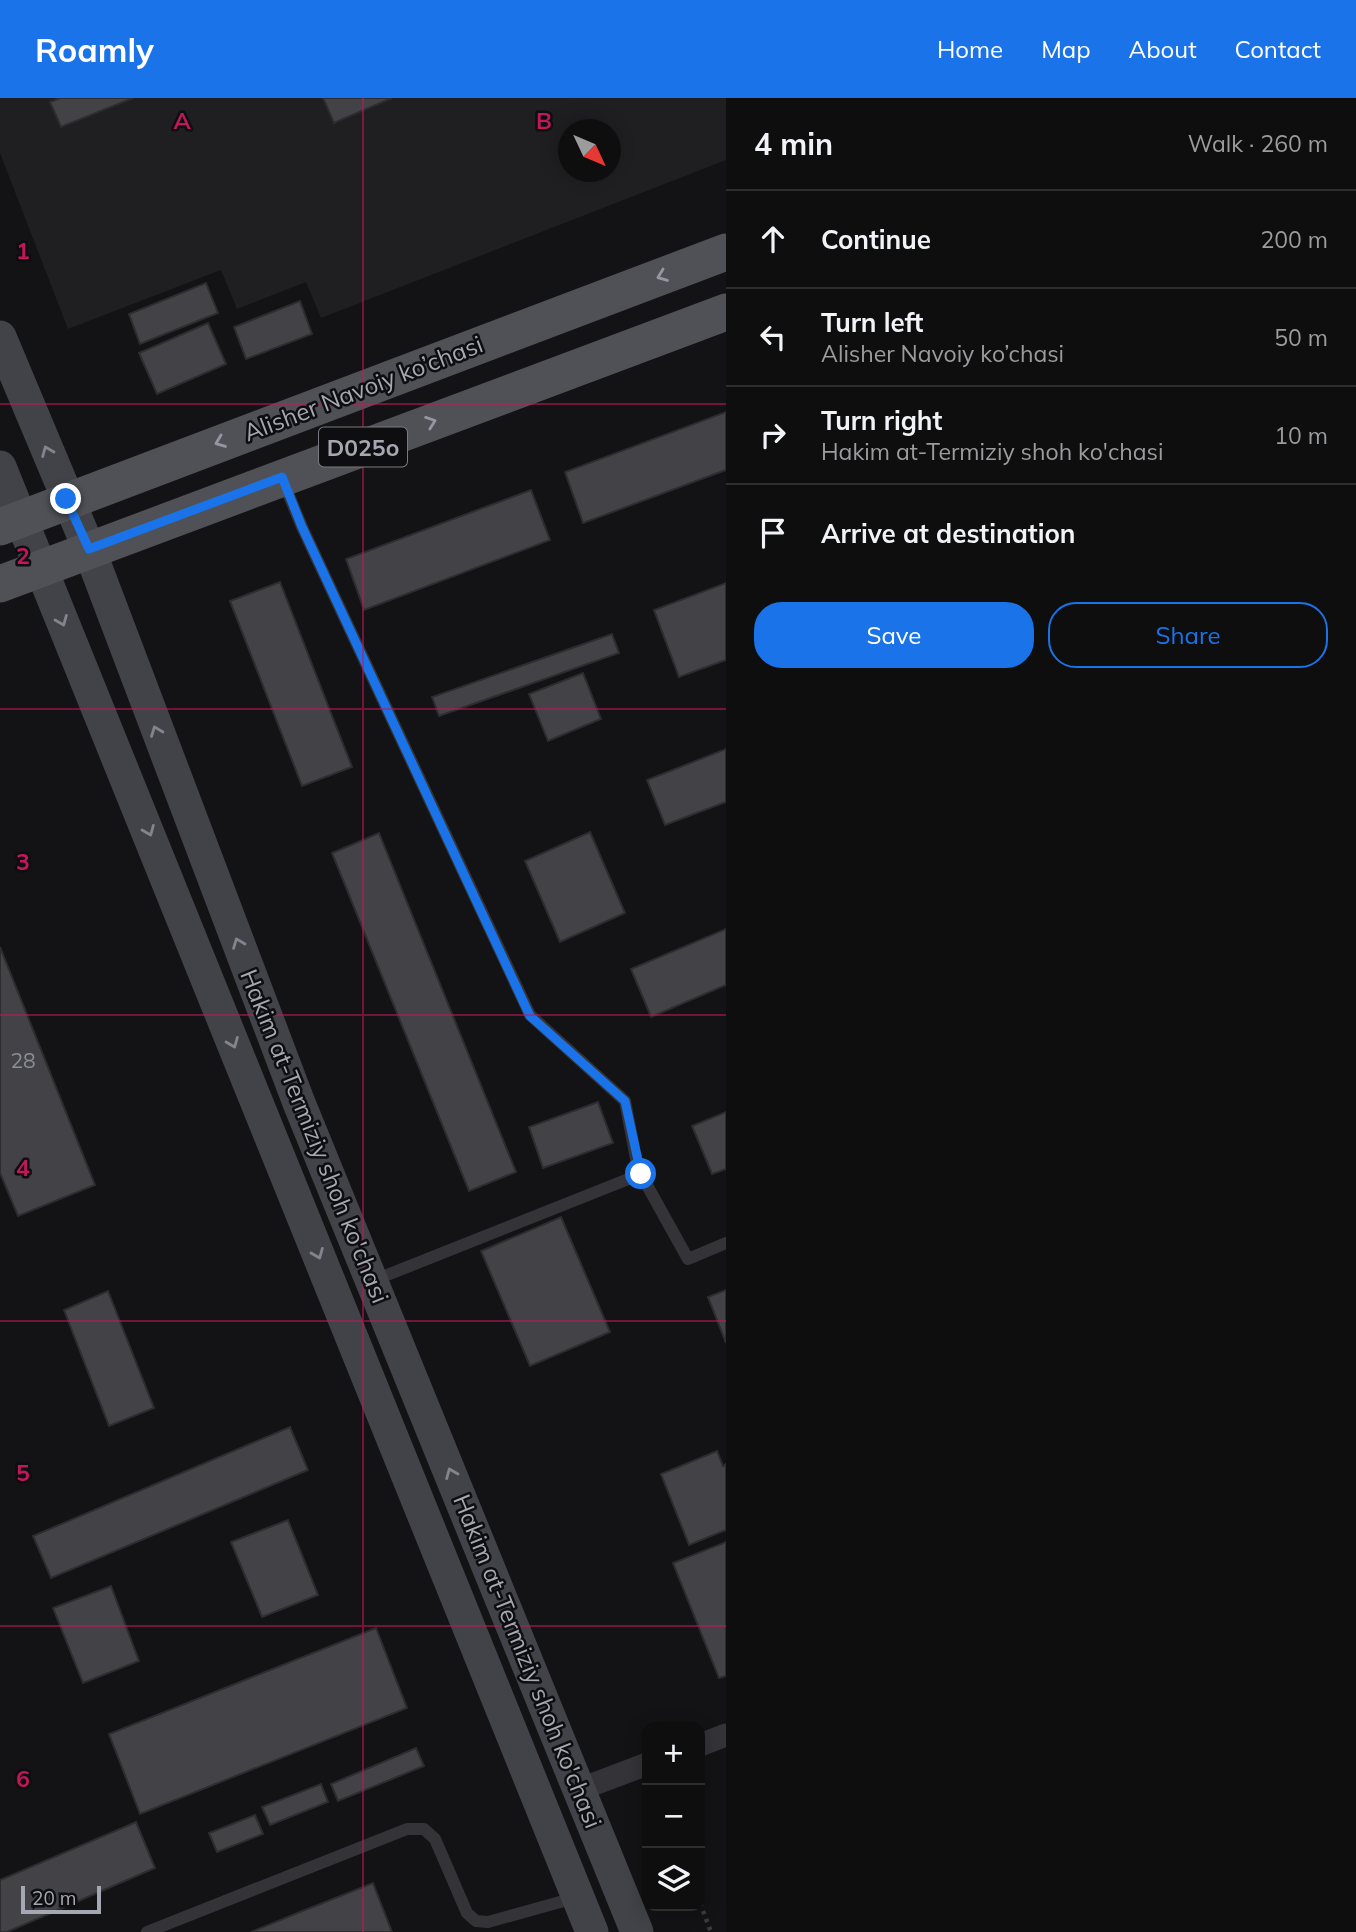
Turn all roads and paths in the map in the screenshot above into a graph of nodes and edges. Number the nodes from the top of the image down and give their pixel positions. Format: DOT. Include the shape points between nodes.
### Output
graph roads {
  1 [pos="726,252"];
  2 [pos="726,312"];
  3 [pos="0,337"];
  4 [pos="0,467"];
  5 [pos="282,477"];
  6 [pos="66,499"];
  7 [pos="10,523"];
  8 [pos="89,549"];
  9 [pos="42,568"];
  10 [pos="0,584"];
  11 [pos="641,1174"];
  12 [pos="726,1243"];
  13 [pos="719,1250"];
  14 [pos="372,1281"];
  15 [pos="726,1735"];
  16 [pos="705,1743"];
  17 [pos="642,1767"];
  18 [pos="581,1789"];
  19 [pos="578,1897"];
  20 [pos="703,1911"];
  21 [pos="146,1932"];
  22 [pos="592,1932"];
  23 [pos="637,1932"];
  24 [pos="711,1932"];
  1 -- 6 [label="main road, Alisher Navoiy ko’chasi, one-way"];
  5 -- 2 [label="main road, D025o, one-way"];
  6 -- 3 [label="main road, Hakim at-Termiziy shoh ko'chasi, one-way"];
  4 -- 7 [label="main road, Hakim at-Termiziy shoh ko'chasi"];
  5 -- 8 [label="main road, D025o"];
  5 -- 11 [label="lane" via="530,1016 625,1101"];
  6 -- 7 [label="main road, Alisher Navoiy ko’chasi"];
  6 -- 8 [label="main road, Hakim at-Termiziy shoh ko'chasi"];
  7 -- 9 [label="main road, Hakim at-Termiziy shoh ko'chasi"];
  8 -- 9 [label="main road, D025o"];
  14 -- 8 [label="main road, Hakim at-Termiziy shoh ko'chasi, one-way" via="299,1103"];
  9 -- 10 [label="main road, D025o"];
  9 -- 19 [label="main road, Hakim at-Termiziy shoh ko'chasi, one-way"];
  11 -- 13 [label="lane" via="688,1259"];
  11 -- 14 [label="lane"];
  12 -- 13 [label="lane"];
  18 -- 14 [label="main road, Hakim at-Termiziy shoh ko'chasi, one-way"];
  15 -- 16 [label="street"];
  17 -- 18 [label="street"];
  18 -- 23 [label="main road, Hakim at-Termiziy shoh ko'chasi"];
  19 -- 21 [label="lane" via="488,1922 476,1921 467,1913 435,1839 424,1829 407,1829"];
  19 -- 22 [label="main road, Hakim at-Termiziy shoh ko'chasi"];
  20 -- 24 [label="path"];
}
